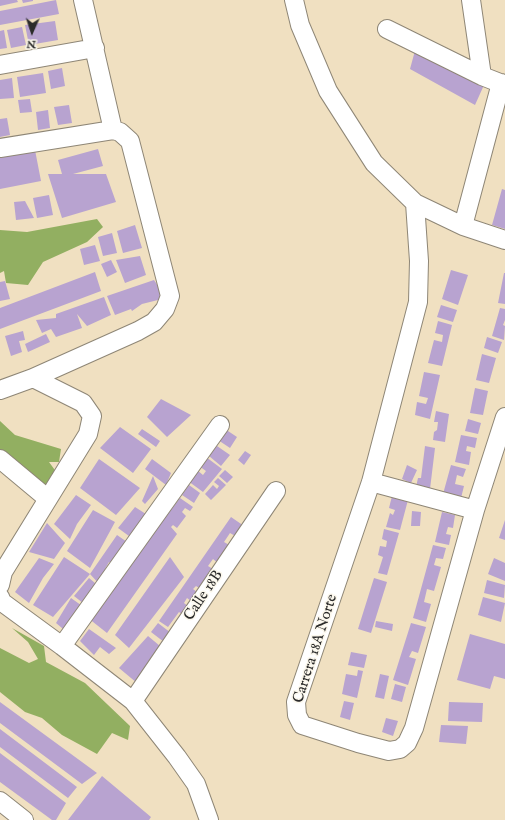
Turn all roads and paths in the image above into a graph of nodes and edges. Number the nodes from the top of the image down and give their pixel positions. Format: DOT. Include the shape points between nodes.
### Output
graph roads {
  1 [pos="83,0"];
  2 [pos="294,0"];
  3 [pos="471,0"];
  4 [pos="388,29"];
  5 [pos="95,48"];
  6 [pos="0,65"];
  7 [pos="482,76"];
  8 [pos="503,84"];
  9 [pos="113,130"];
  10 [pos="0,148"];
  11 [pos="415,203"];
  12 [pos="463,226"];
  13 [pos="505,240"];
  14 [pos="33,378"];
  15 [pos="0,390"];
  16 [pos="505,417"];
  17 [pos="220,425"];
  18 [pos="0,458"];
  19 [pos="371,482"];
  20 [pos="276,491"];
  21 [pos="48,499"];
  22 [pos="475,510"];
  23 [pos="0,585"];
  24 [pos="0,597"];
  25 [pos="62,646"];
  26 [pos="132,701"];
  27 [pos="0,801"];
  28 [pos="24,820"];
  29 [pos="209,820"];
  1 -- 5 [label="street"];
  2 -- 11 [label="street" via="300,25 328,91 339,110 374,163"];
  3 -- 7 [label="street"];
  4 -- 7 [label="street"];
  5 -- 6 [label="street"];
  5 -- 9 [label="street"];
  7 -- 8 [label="street"];
  8 -- 12 [label="street"];
  9 -- 10 [label="street"];
  9 -- 14 [label="street" via="120,132 130,141 170,296 165,309 154,322"];
  11 -- 12 [label="street"];
  11 -- 19 [label="street, Carrera 18A Norte" via="419,261 418,302"];
  12 -- 13 [label="street"];
  14 -- 15 [label="street"];
  14 -- 21 [label="street" via="83,403 92,416 88,434"];
  16 -- 22 [label="street, Carrera 18A Norte"];
  17 -- 25 [label="street"];
  18 -- 21 [label="street"];
  19 -- 22 [label="street"];
  19 -- 22 [label="street, Carrera 18A Norte" via="296,702 297,715 302,725 367,746 389,751 400,749 407,743 414,728"];
  20 -- 26 [label="street, Calle 18B"];
  21 -- 23 [label="street" via="3,572"];
  24 -- 25 [label="street" via="2,602"];
  25 -- 26 [label="street"];
  26 -- 29 [label="street" via="196,784"];
  27 -- 28 [label="street"];
}
